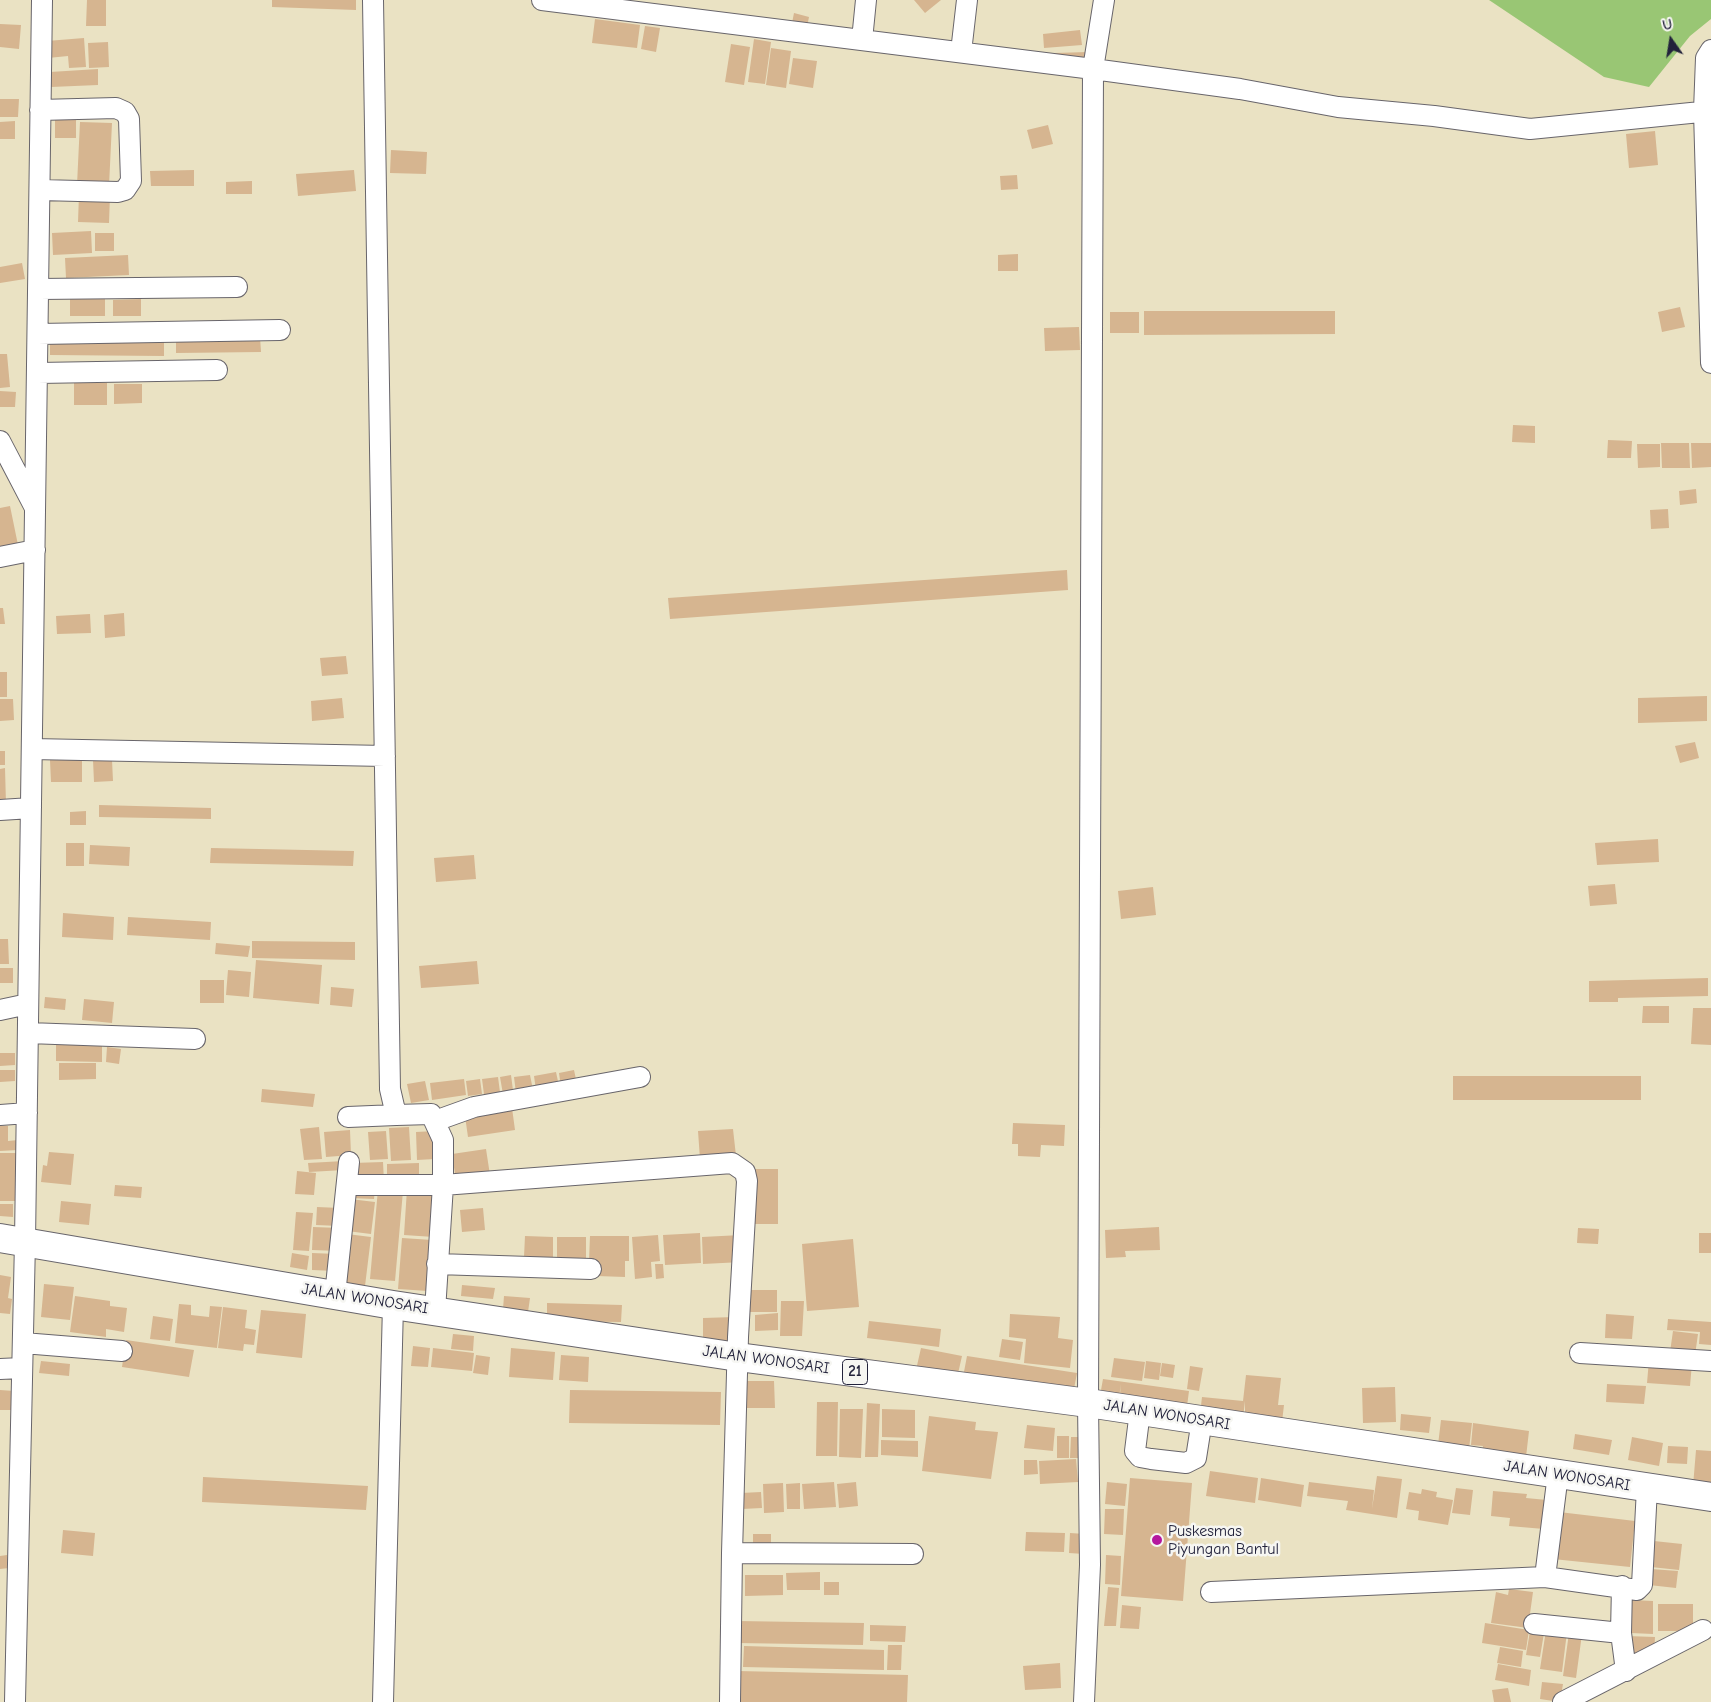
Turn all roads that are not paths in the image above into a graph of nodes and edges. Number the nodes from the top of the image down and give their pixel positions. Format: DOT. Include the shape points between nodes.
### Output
graph roads {
  1 [pos="42,0"];
  2 [pos="373,0"];
  3 [pos="542,0"];
  4 [pos="866,0"];
  5 [pos="967,0"];
  6 [pos="1104,0"];
  7 [pos="862,40"];
  8 [pos="1711,50"];
  9 [pos="961,52"];
  10 [pos="1093,69"];
  11 [pos="40,110"];
  12 [pos="1708,111"];
  13 [pos="40,190"];
  14 [pos="237,286"];
  15 [pos="39,289"];
  16 [pos="280,330"];
  17 [pos="38,334"];
  18 [pos="1711,363"];
  19 [pos="217,370"];
  20 [pos="38,373"];
  21 [pos="0,441"];
  22 [pos="36,510"];
  23 [pos="35,550"];
  24 [pos="0,557"];
  25 [pos="32,749"];
  26 [pos="385,756"];
  27 [pos="31,808"];
  28 [pos="0,810"];
  29 [pos="28,1004"];
  30 [pos="0,1010"];
  31 [pos="28,1033"];
  32 [pos="196,1039"];
  33 [pos="640,1077"];
  34 [pos="26,1113"];
  35 [pos="0,1115"];
  36 [pos="396,1115"];
  37 [pos="348,1117"];
  38 [pos="435,1121"];
  39 [pos="349,1162"];
  40 [pos="347,1185"];
  41 [pos="443,1185"];
  42 [pos="12,1240"];
  43 [pos="437,1264"];
  44 [pos="591,1269"];
  45 [pos="335,1295"];
  46 [pos="393,1304"];
  47 [pos="435,1311"];
  48 [pos="23,1343"];
  49 [pos="122,1351"];
  50 [pos="1580,1353"];
  51 [pos="738,1356"];
  52 [pos="1711,1361"];
  53 [pos="22,1368"];
  54 [pos="0,1369"];
  55 [pos="1088,1403"];
  56 [pos="1140,1411"];
  57 [pos="1202,1420"];
  58 [pos="1558,1474"];
  59 [pos="1647,1488"];
  60 [pos="1711,1497"];
  61 [pos="732,1553"];
  62 [pos="913,1554"];
  63 [pos="1545,1577"];
  64 [pos="1622,1586"];
  65 [pos="1211,1592"];
  66 [pos="1534,1624"];
  67 [pos="1703,1630"];
  68 [pos="1621,1633"];
  69 [pos="1626,1671"];
  70 [pos="15,1702"];
  71 [pos="383,1702"];
  72 [pos="730,1702"];
  73 [pos="1084,1702"];
  74 [pos="1563,1702"];
  1 -- 11 [label="street"];
  2 -- 26 [label="street"];
  3 -- 7 [label="street"];
  4 -- 7 [label="street"];
  5 -- 9 [label="street"];
  6 -- 10 [label="street"];
  7 -- 9 [label="street"];
  8 -- 12 [label="street" via="1706,58"];
  9 -- 10 [label="street"];
  10 -- 12 [label="street" via="1338,106 1530,129"];
  10 -- 55 [label="street"];
  11 -- 13 [label="street"];
  11 -- 13 [label="street" via="116,108 125,112 129,119 131,181 125,190 118,192"];
  12 -- 18 [label="street"];
  13 -- 15 [label="street"];
  14 -- 15 [label="street"];
  15 -- 17 [label="street"];
  16 -- 17 [label="street"];
  17 -- 20 [label="street"];
  19 -- 20 [label="street"];
  20 -- 22 [label="street"];
  21 -- 22 [label="street"];
  22 -- 23 [label="street"];
  23 -- 24 [label="street"];
  23 -- 25 [label="street"];
  25 -- 26 [label="street"];
  25 -- 27 [label="street"];
  26 -- 36 [label="street" via="390,1089"];
  27 -- 28 [label="street"];
  27 -- 29 [label="street"];
  29 -- 30 [label="street"];
  29 -- 31 [label="street"];
  31 -- 32 [label="street"];
  31 -- 34 [label="street"];
  33 -- 38 [label="street" via="474,1107"];
  34 -- 35 [label="street"];
  34 -- 42 [label="street"];
  36 -- 37 [label="street"];
  36 -- 38 [label="street" via="424,1112 431,1114"];
  38 -- 41 [label="street" via="442,1140"];
  39 -- 40 [label="street"];
  40 -- 41 [label="street"];
  40 -- 45 [label="street"];
  41 -- 43 [label="street"];
  41 -- 51 [label="street" via="732,1163 745,1172 747,1181"];
  42 -- 45 [label="highway, JALAN WONOSARI / 21"];
  42 -- 48 [label="street"];
  43 -- 44 [label="street"];
  43 -- 47 [label="street"];
  45 -- 46 [label="highway, JALAN WONOSARI / 21"];
  46 -- 47 [label="highway, JALAN WONOSARI / 21"];
  46 -- 71 [label="street"];
  47 -- 51 [label="highway, JALAN WONOSARI / 21"];
  48 -- 49 [label="street"];
  48 -- 53 [label="street"];
  50 -- 52 [label="street"];
  51 -- 55 [label="highway, JALAN WONOSARI / 21"];
  51 -- 61 [label="street"];
  53 -- 54 [label="street"];
  53 -- 70 [label="street"];
  55 -- 56 [label="highway, JALAN WONOSARI / 21"];
  55 -- 73 [label="street" via="1090,1565"];
  56 -- 57 [label="highway, JALAN WONOSARI / 21"];
  56 -- 57 [label="street" via="1136,1451 1140,1457 1151,1459 1186,1463 1196,1458"];
  57 -- 58 [label="highway, JALAN WONOSARI / 21"];
  58 -- 59 [label="highway, JALAN WONOSARI / 21"];
  58 -- 63 [label="street"];
  59 -- 60 [label="highway, JALAN WONOSARI / 21"];
  59 -- 64 [label="street" via="1642,1585 1637,1590"];
  61 -- 62 [label="street"];
  61 -- 72 [label="street"];
  63 -- 64 [label="street"];
  63 -- 65 [label="street"];
  64 -- 68 [label="street"];
  66 -- 68 [label="street"];
  67 -- 69 [label="street"];
  68 -- 69 [label="street"];
  69 -- 74 [label="street"];
}
